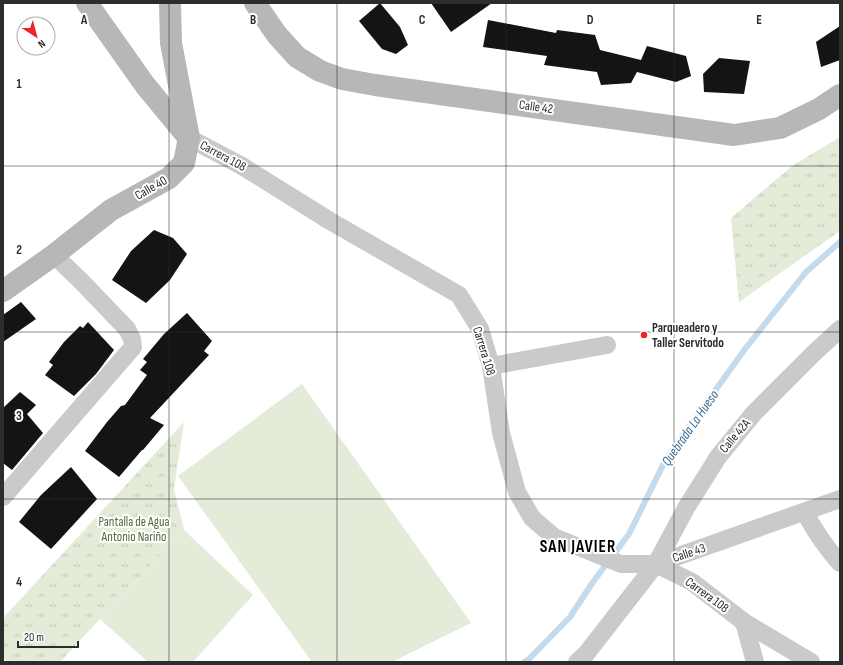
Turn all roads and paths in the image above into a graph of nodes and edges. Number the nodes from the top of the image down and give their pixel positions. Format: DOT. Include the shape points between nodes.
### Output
graph roads {
  1 [pos="87,3"];
  2 [pos="170,3"];
  3 [pos="255,3"];
  4 [pos="840,95"];
  5 [pos="189,138"];
  6 [pos="54,255"];
  7 [pos="3,291"];
  8 [pos="840,329"];
  9 [pos="607,345"];
  10 [pos="490,366"];
  11 [pos="3,497"];
  12 [pos="840,499"];
  13 [pos="805,512"];
  14 [pos="840,563"];
  15 [pos="656,564"];
  16 [pos="744,622"];
  17 [pos="577,662"];
  18 [pos="755,662"];
  19 [pos="811,662"];
  1 -- 5 [label="street, Carrera 108" via="145,85"];
  2 -- 5 [label="street, Calle 40" via="171,43"];
  3 -- 4 [label="street, Calle 42" via="297,57 320,71 342,79 375,85 734,135 780,128 819,109"];
  5 -- 6 [label="street, Calle 40" via="184,163 169,178 111,210"];
  5 -- 10 [label="street, Carrera 108" via="242,166 330,221 459,295 480,329"];
  6 -- 7 [label="street, Calle 40"];
  6 -- 11 [label="street" via="128,329 133,347"];
  8 -- 15 [label="street, Calle 42A" via="754,413 718,457 686,508"];
  9 -- 10 [label="street"];
  10 -- 15 [label="street, Carrera 108" via="501,433 517,492 532,518 554,537 621,564"];
  12 -- 13 [label="street, Calle 43"];
  13 -- 14 [label="street" via="831,554"];
  13 -- 15 [label="street, Calle 43"];
  15 -- 16 [label="street, Carrera 108" via="692,582"];
  15 -- 17 [label="street, Calle 43"];
  16 -- 18 [label="street"];
  16 -- 19 [label="street, Carrera 108"];
}
